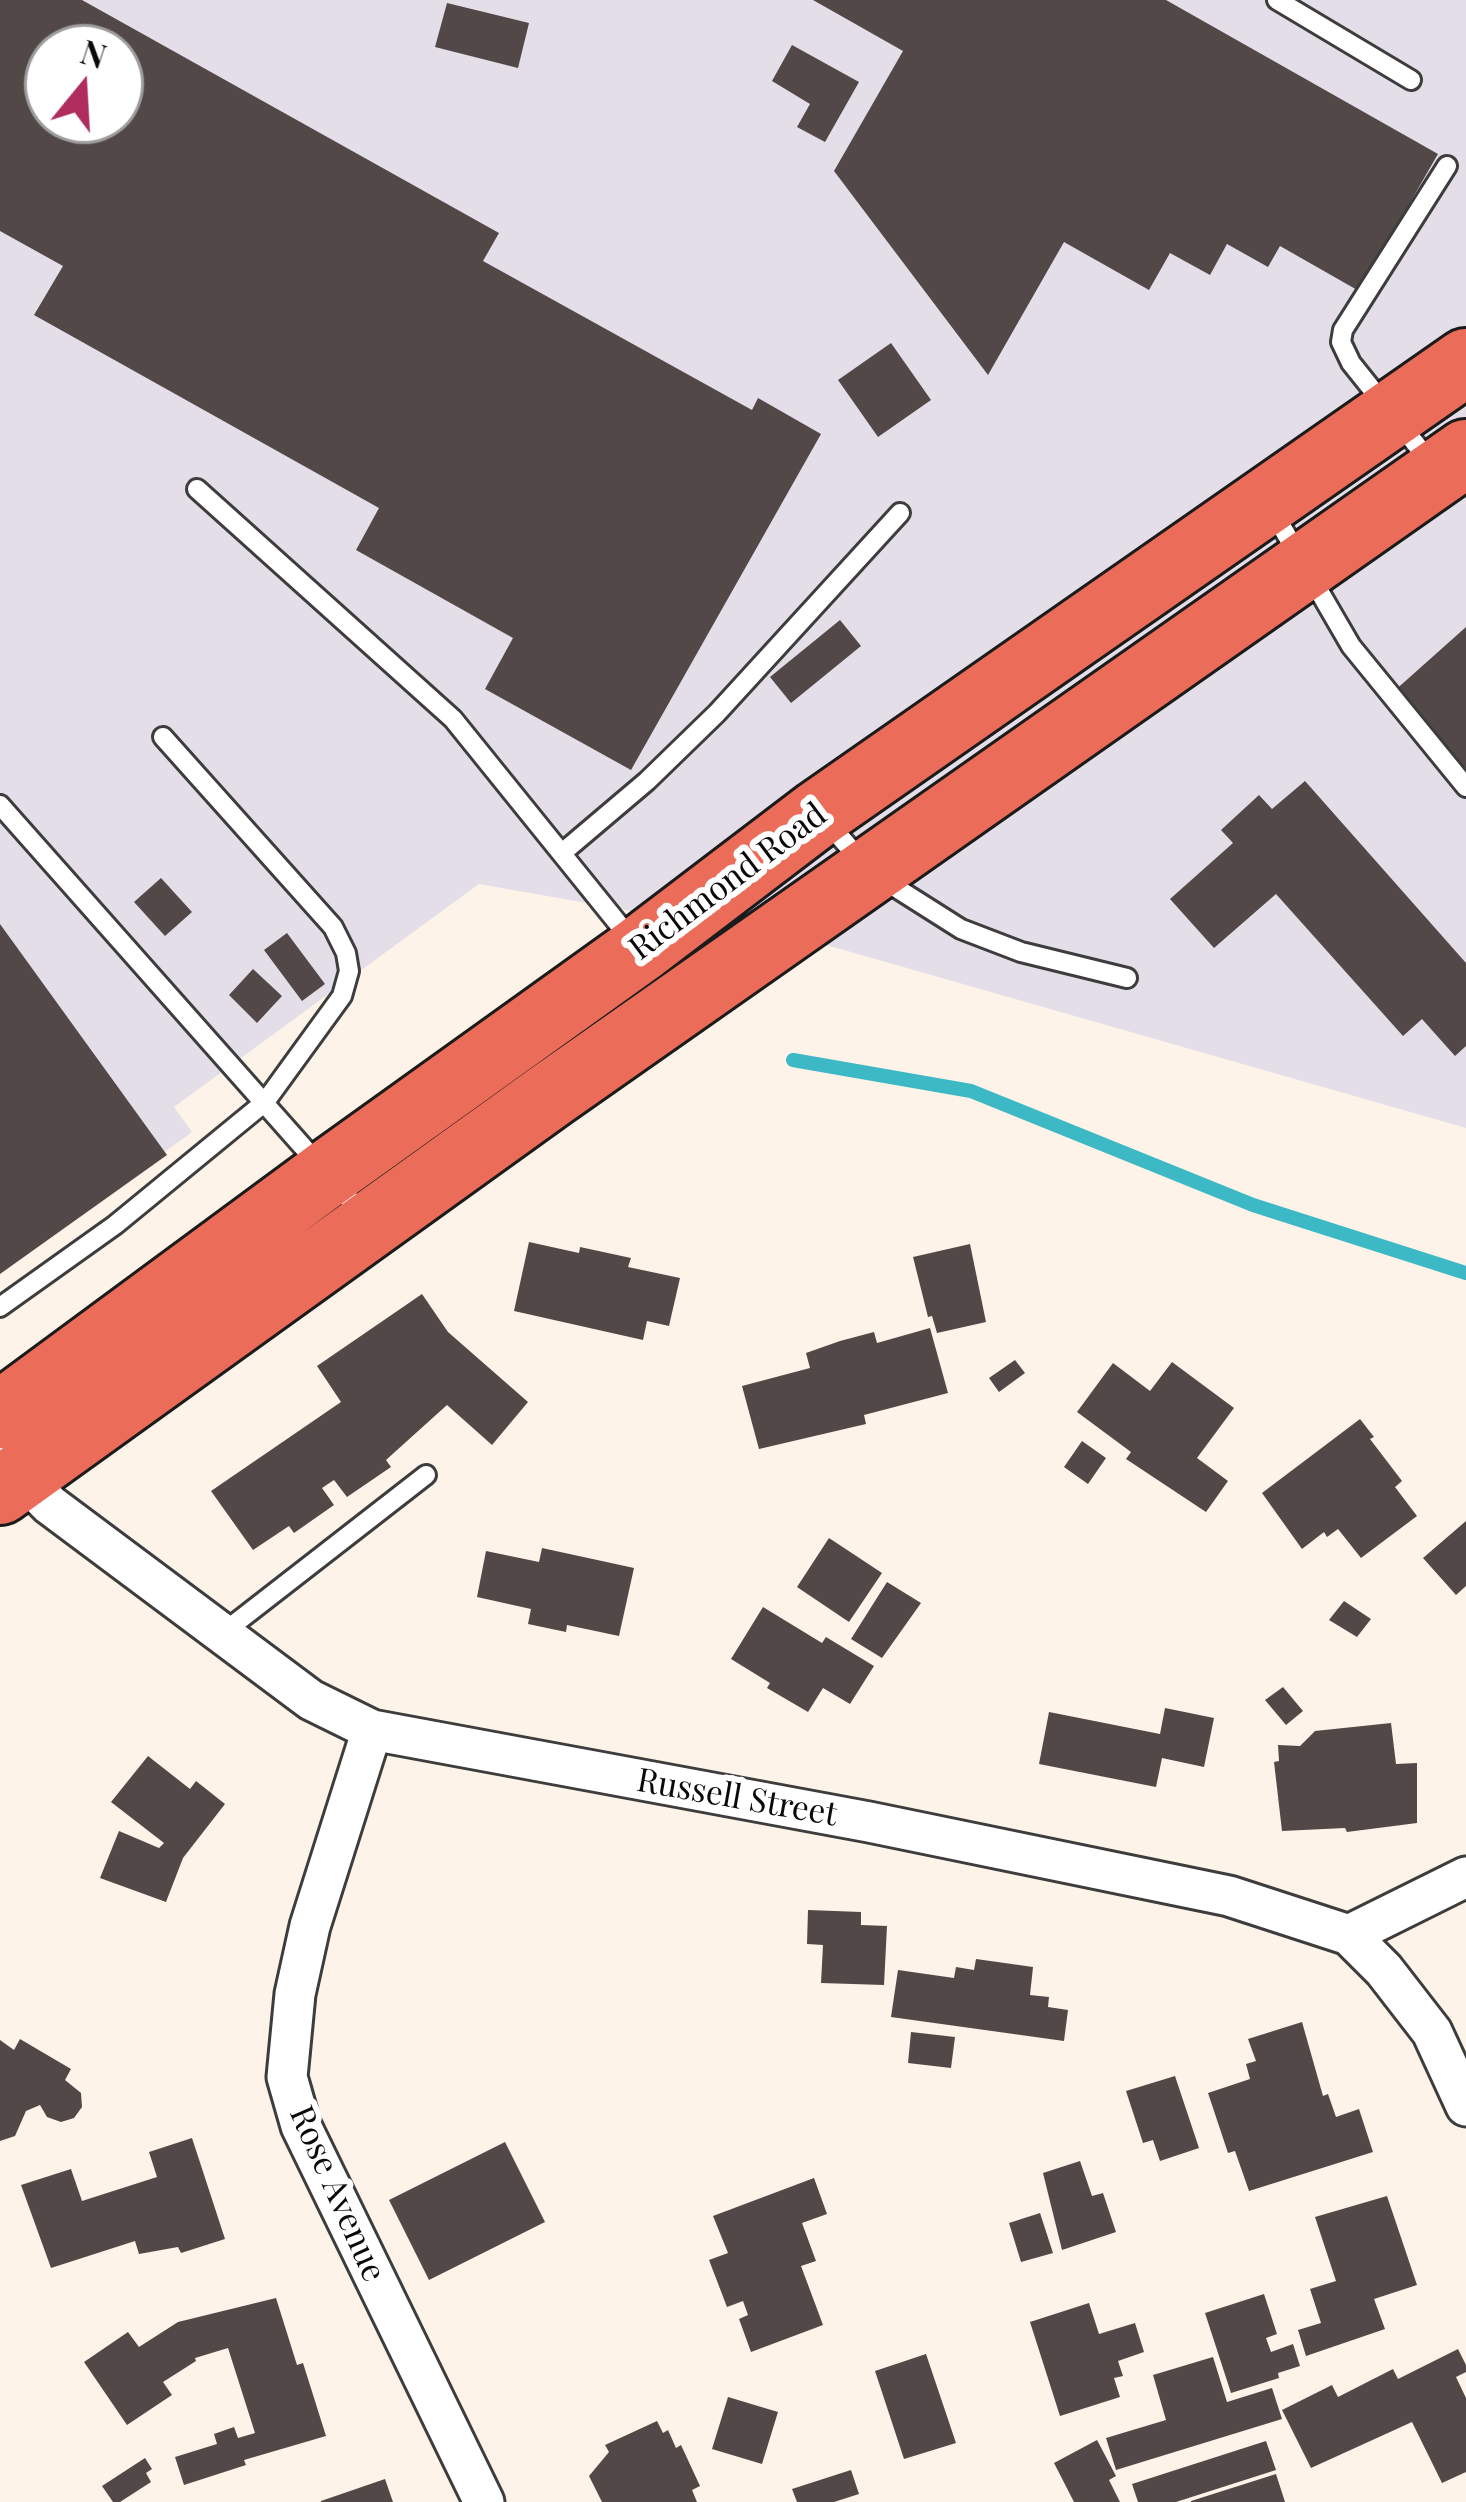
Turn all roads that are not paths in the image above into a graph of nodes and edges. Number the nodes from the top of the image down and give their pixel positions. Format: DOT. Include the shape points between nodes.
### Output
graph roads {
  1 [pos="1277,0"];
  2 [pos="1411,80"];
  3 [pos="1447,166"];
  4 [pos="1466,362"];
  5 [pos="1390,415"];
  6 [pos="1452,462"];
  7 [pos="197,489"];
  8 [pos="1267,501"];
  9 [pos="900,513"];
  10 [pos="1302,565"];
  11 [pos="163,737"];
  12 [pos="1466,787"];
  13 [pos="0,805"];
  14 [pos="819,813"];
  15 [pos="562,853"];
  16 [pos="871,872"];
  17 [pos="659,977"];
  18 [pos="1127,978"];
  19 [pos="265,1102"];
  20 [pos="328,1173"];
  21 [pos="373,1226"];
  22 [pos="0,1306"];
  23 [pos="0,1414"];
  24 [pos="7,1474"];
  25 [pos="426,1475"];
  26 [pos="224,1632"];
  27 [pos="372,1730"];
  28 [pos="1466,1877"];
  29 [pos="1349,1935"];
  30 [pos="1466,2106"];
  31 [pos="484,2502"];
  1 -- 2 [label="lane"];
  3 -- 5 [label="lane" via="1343,330 1351,363"];
  4 -- 5 [label="highway, Richmond Road"];
  5 -- 6 [label="lane"];
  5 -- 8 [label="highway, Richmond Road"];
  6 -- 10 [label="highway, Richmond Road"];
  7 -- 15 [label="lane" via="454,719"];
  8 -- 10 [label="lane"];
  8 -- 14 [label="highway, Richmond Road"];
  9 -- 15 [label="lane" via="717,713"];
  10 -- 12 [label="lane" via="1351,646"];
  10 -- 16 [label="highway, Richmond Road"];
  11 -- 19 [label="lane" via="333,928 346,953 342,996"];
  13 -- 19 [label="lane"];
  14 -- 16 [label="lane"];
  14 -- 17 [label="highway, Richmond Road"];
  15 -- 17 [label="lane"];
  16 -- 17 [label="highway, Richmond Road"];
  16 -- 18 [label="lane" via="961,929"];
  17 -- 20 [label="highway, Richmond Road"];
  17 -- 21 [label="highway, Richmond Road"];
  19 -- 20 [label="lane"];
  19 -- 22 [label="lane"];
  20 -- 21 [label="lane"];
  20 -- 23 [label="highway, Richmond Road"];
  21 -- 24 [label="highway, Richmond Road"];
  24 -- 26 [label="street, Russell Street"];
  25 -- 26 [label="lane"];
  26 -- 27 [label="street, Russell Street" via="311,1700"];
  27 -- 29 [label="street, Russell Street" via="1229,1896"];
  27 -- 31 [label="street, Rose Avenue" via="310,1926 287,2077 301,2126"];
  28 -- 29 [label="street"];
  29 -- 30 [label="street, Russell Street" via="1432,2032"];
}
